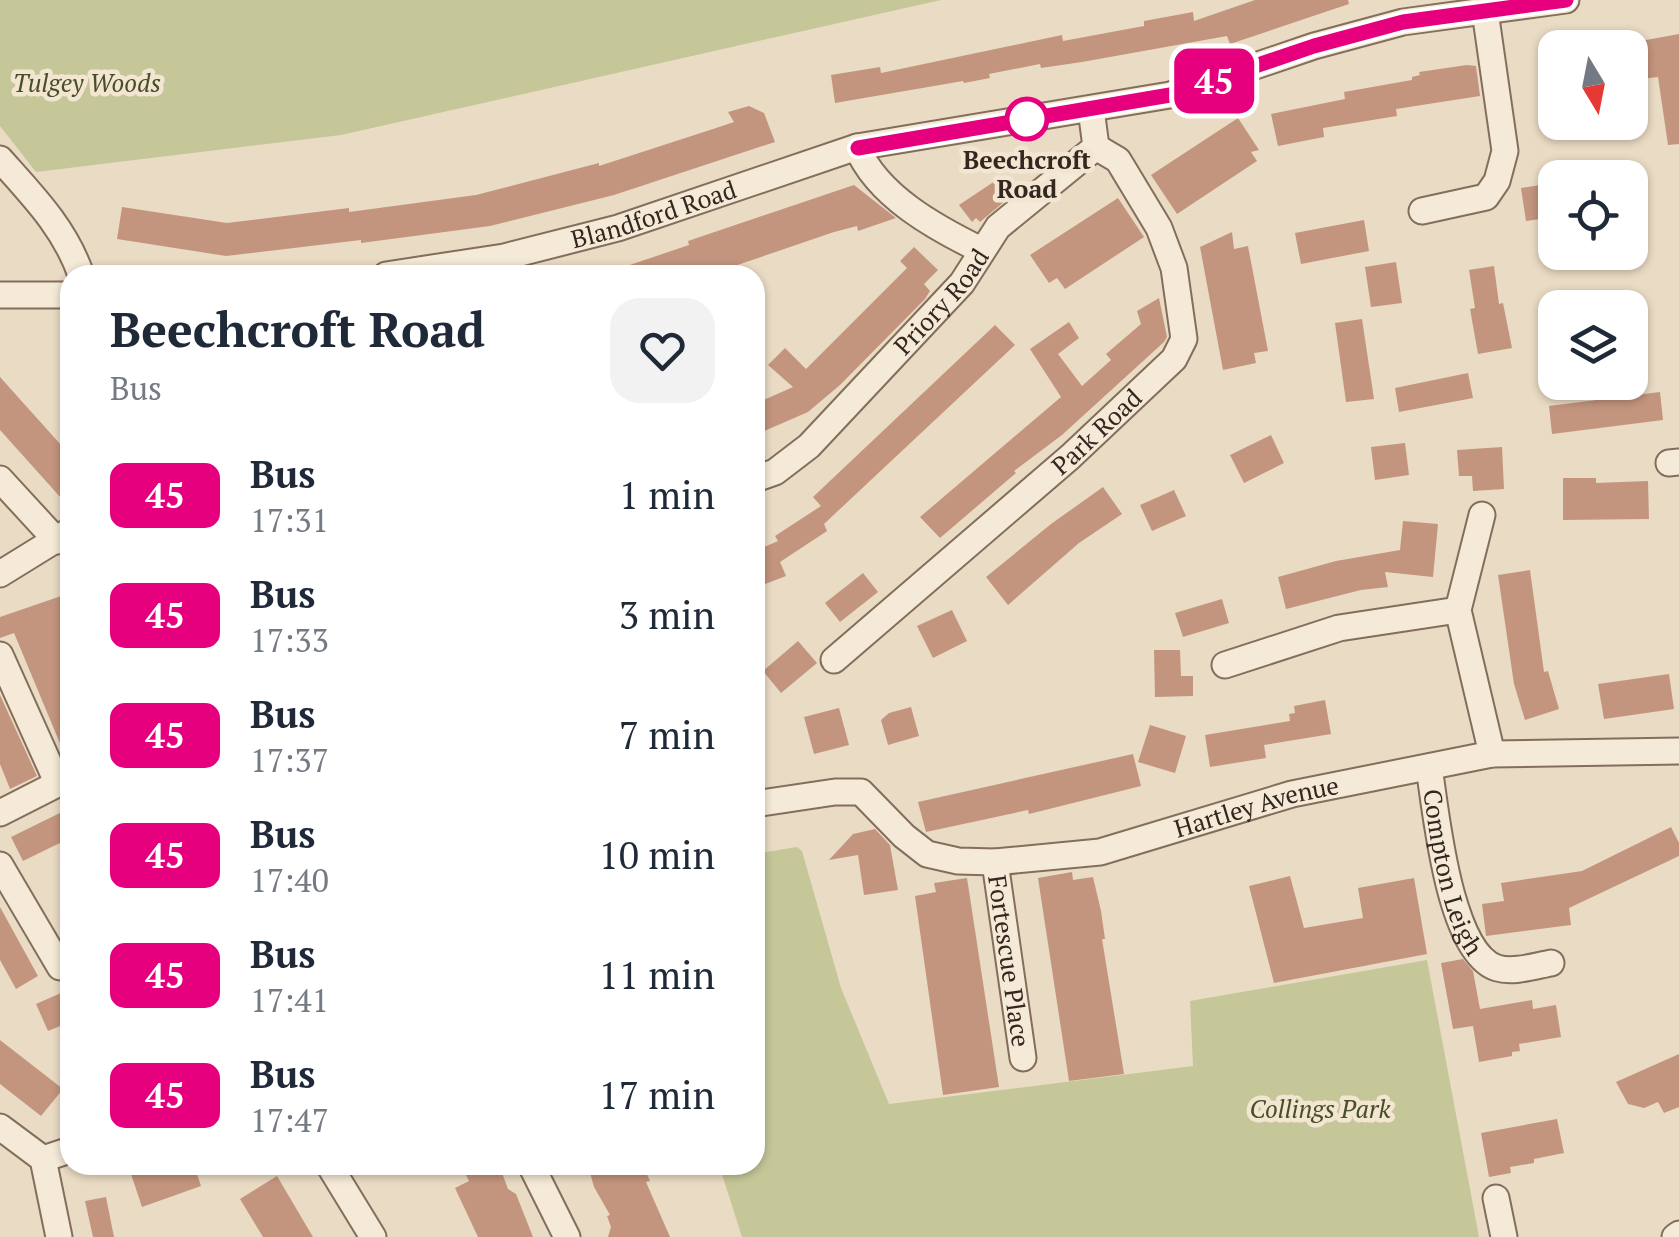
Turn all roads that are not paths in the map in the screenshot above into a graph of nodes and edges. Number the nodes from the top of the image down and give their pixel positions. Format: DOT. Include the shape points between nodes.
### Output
graph roads {
  1 [pos="1566,0"];
  2 [pos="1484,12"];
  3 [pos="1091,109"];
  4 [pos="1096,146"];
  5 [pos="858,148"];
  6 [pos="0,159"];
  7 [pos="1422,212"];
  8 [pos="981,250"];
  9 [pos="77,265"];
  10 [pos="448,265"];
  11 [pos="0,295"];
  12 [pos="60,295"];
  13 [pos="765,476"];
  14 [pos="0,478"];
  15 [pos="1482,515"];
  16 [pos="60,533"];
  17 [pos="60,538"];
  18 [pos="0,574"];
  19 [pos="1458,610"];
  20 [pos="0,655"];
  21 [pos="834,660"];
  22 [pos="1225,664"];
  23 [pos="1679,752"];
  24 [pos="1492,754"];
  25 [pos="1430,768"];
  26 [pos="60,778"];
  27 [pos="60,784"];
  28 [pos="765,802"];
  29 [pos="0,814"];
  30 [pos="995,862"];
  31 [pos="0,865"];
  32 [pos="1552,963"];
  33 [pos="60,967"];
  34 [pos="1023,1058"];
  35 [pos="0,1127"];
  36 [pos="60,1153"];
  37 [pos="43,1159"];
  38 [pos="335,1175"];
  39 [pos="536,1175"];
  40 [pos="1496,1198"];
  41 [pos="59,1237"];
  42 [pos="372,1237"];
  43 [pos="567,1237"];
  44 [pos="1504,1237"];
  1 -- 2 [label="street, Blandford Road"];
  2 -- 3 [label="street, Blandford Road" via="1403,22 1170,95"];
  2 -- 7 [label="street" via="1505,151 1497,181 1486,196"];
  3 -- 4 [label="street"];
  3 -- 5 [label="street, Blandford Road"];
  4 -- 8 [label="street, Priory Road" via="998,227"];
  4 -- 21 [label="street, Park Road" via="1118,160 1159,228 1174,268 1184,339 1174,360"];
  5 -- 8 [label="street" via="866,168 929,224"];
  5 -- 10 [label="street, Blandford Road" via="618,228"];
  6 -- 9 [label="street" via="66,238"];
  8 -- 13 [label="street, Priory Road" via="962,283 809,446"];
  11 -- 12 [label="street"];
  14 -- 16 [label="street"];
  15 -- 19 [label="street"];
  17 -- 18 [label="street"];
  19 -- 22 [label="street" via="1339,628 1259,667"];
  19 -- 24 [label="street"];
  20 -- 26 [label="street"];
  23 -- 24 [label="street, Hartley Avenue"];
  24 -- 25 [label="street, Hartley Avenue"];
  25 -- 30 [label="street, Hartley Avenue" via="1292,794 1100,852"];
  25 -- 32 [label="street, Compton Leigh" via="1447,884 1472,948 1497,968"];
  27 -- 29 [label="street"];
  28 -- 30 [label="street, Hartley Avenue" via="861,792 927,854"];
  30 -- 34 [label="street, Fortescue Place"];
  31 -- 33 [label="street"];
  35 -- 37 [label="street"];
  36 -- 37 [label="street"];
  37 -- 41 [label="street"];
  38 -- 42 [label="street"];
  39 -- 43 [label="street"];
  40 -- 44 [label="street"];
}
